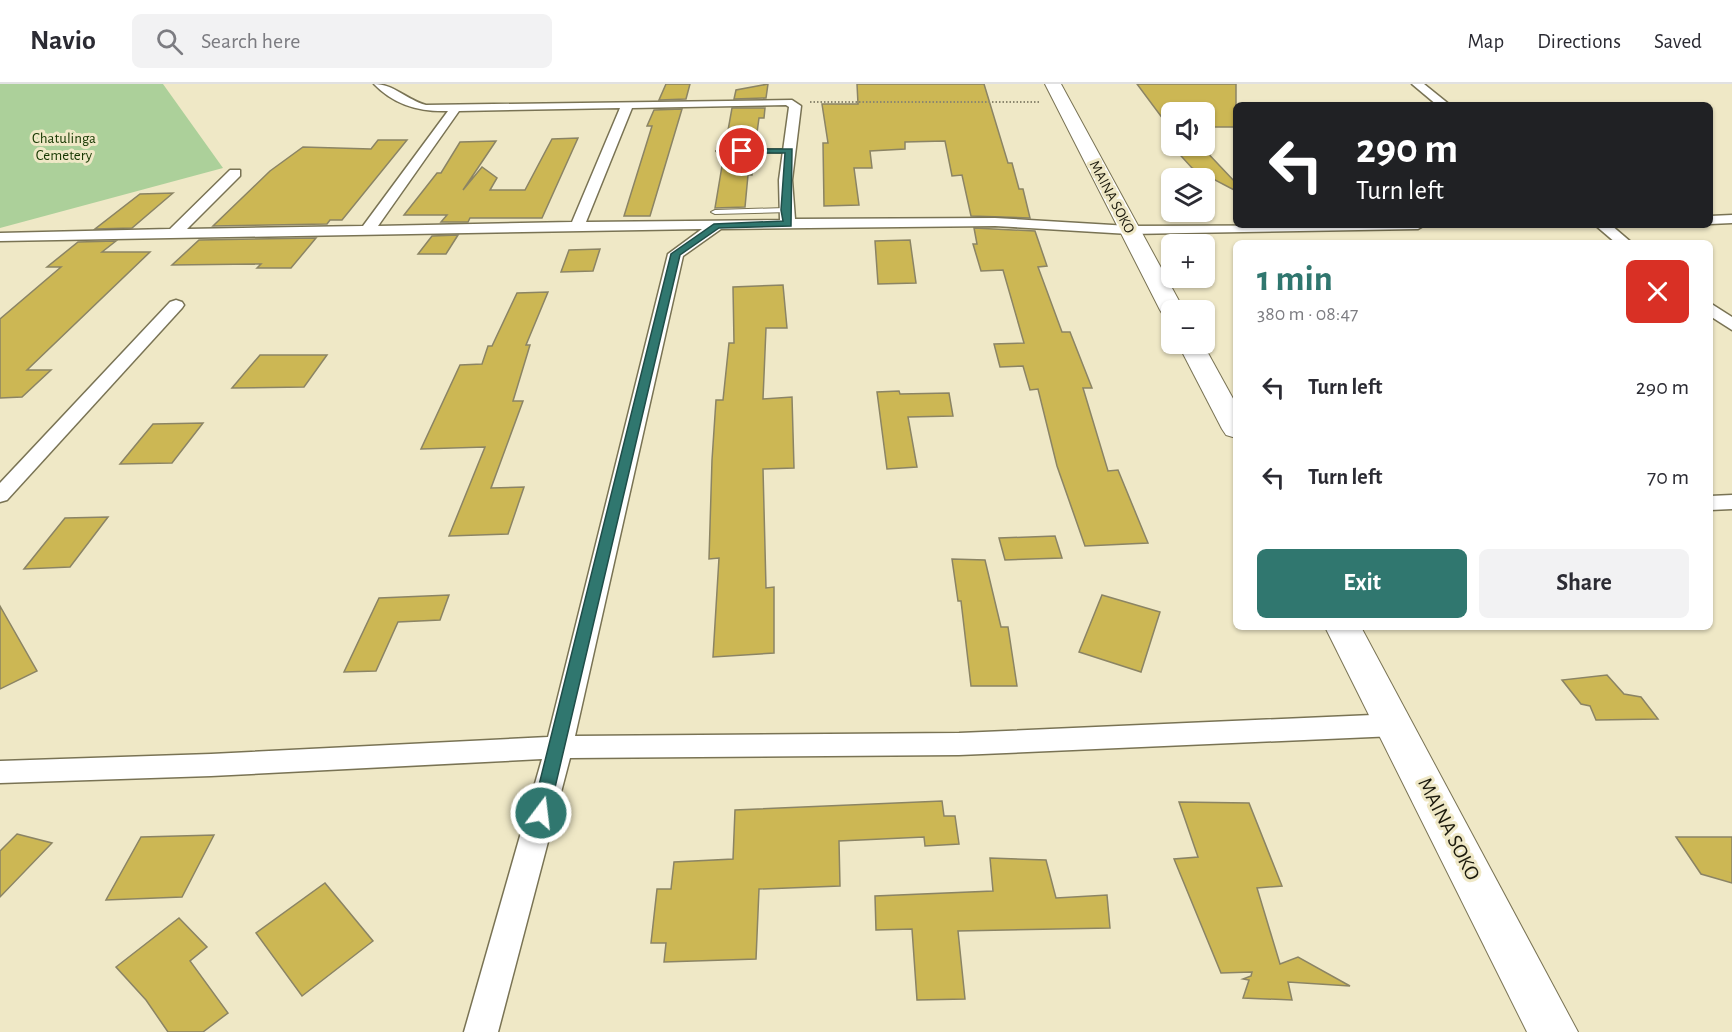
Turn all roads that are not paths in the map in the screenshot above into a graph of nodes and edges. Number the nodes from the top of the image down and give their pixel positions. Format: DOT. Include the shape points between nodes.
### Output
graph roads {
  1 [pos="379,84"];
  2 [pos="1417,84"];
  3 [pos="1058,93"];
  4 [pos="1440,102"];
  5 [pos="627,106"];
  6 [pos="455,109"];
  7 [pos="719,154"];
  8 [pos="788,154"];
  9 [pos="236,172"];
  10 [pos="787,217"];
  11 [pos="716,219"];
  12 [pos="1732,219"];
  13 [pos="1713,220"];
  14 [pos="649,225"];
  15 [pos="577,226"];
  16 [pos="369,228"];
  17 [pos="1245,228"];
  18 [pos="1606,228"];
  19 [pos="1129,230"];
  20 [pos="174,234"];
  21 [pos="0,237"];
  22 [pos="1621,240"];
  23 [pos="676,254"];
  24 [pos="1167,300"];
  25 [pos="176,305"];
  26 [pos="1713,310"];
  27 [pos="1732,325"];
  28 [pos="1195,354"];
  29 [pos="1233,423"];
  30 [pos="0,495"];
  31 [pos="1713,502"];
  32 [pos="1732,502"];
  33 [pos="1345,630"];
  34 [pos="1395,725"];
  35 [pos="559,747"];
  36 [pos="0,772"];
  37 [pos="481,1032"];
  38 [pos="1553,1032"];
  1 -- 6 [label="street" via="410,104"];
  2 -- 4 [label="street"];
  3 -- 19 [label="street, MAINA SOKO"];
  5 -- 6 [label="street"];
  5 -- 8 [label="street" via="788,102 795,106"];
  5 -- 15 [label="street"];
  6 -- 16 [label="street"];
  7 -- 8 [label="lane"];
  8 -- 10 [label="street"];
  9 -- 20 [label="street"];
  10 -- 11 [label="street"];
  10 -- 19 [label="street"];
  11 -- 14 [label="street"];
  11 -- 23 [label="street"];
  12 -- 13 [label="street"];
  14 -- 15 [label="street"];
  14 -- 23 [label="street"];
  15 -- 16 [label="street"];
  16 -- 20 [label="street"];
  17 -- 19 [label="street"];
  18 -- 22 [label="street"];
  19 -- 24 [label="street, MAINA SOKO"];
  20 -- 21 [label="street"];
  23 -- 35 [label="street"];
  25 -- 30 [label="street"];
  26 -- 27 [label="street"];
  28 -- 29 [label="street"];
  31 -- 32 [label="street"];
  33 -- 34 [label="street, MAINA SOKO"];
  34 -- 35 [label="street" via="959,744"];
  34 -- 38 [label="street, MAINA SOKO"];
  35 -- 36 [label="street"];
  35 -- 37 [label="street"];
}
